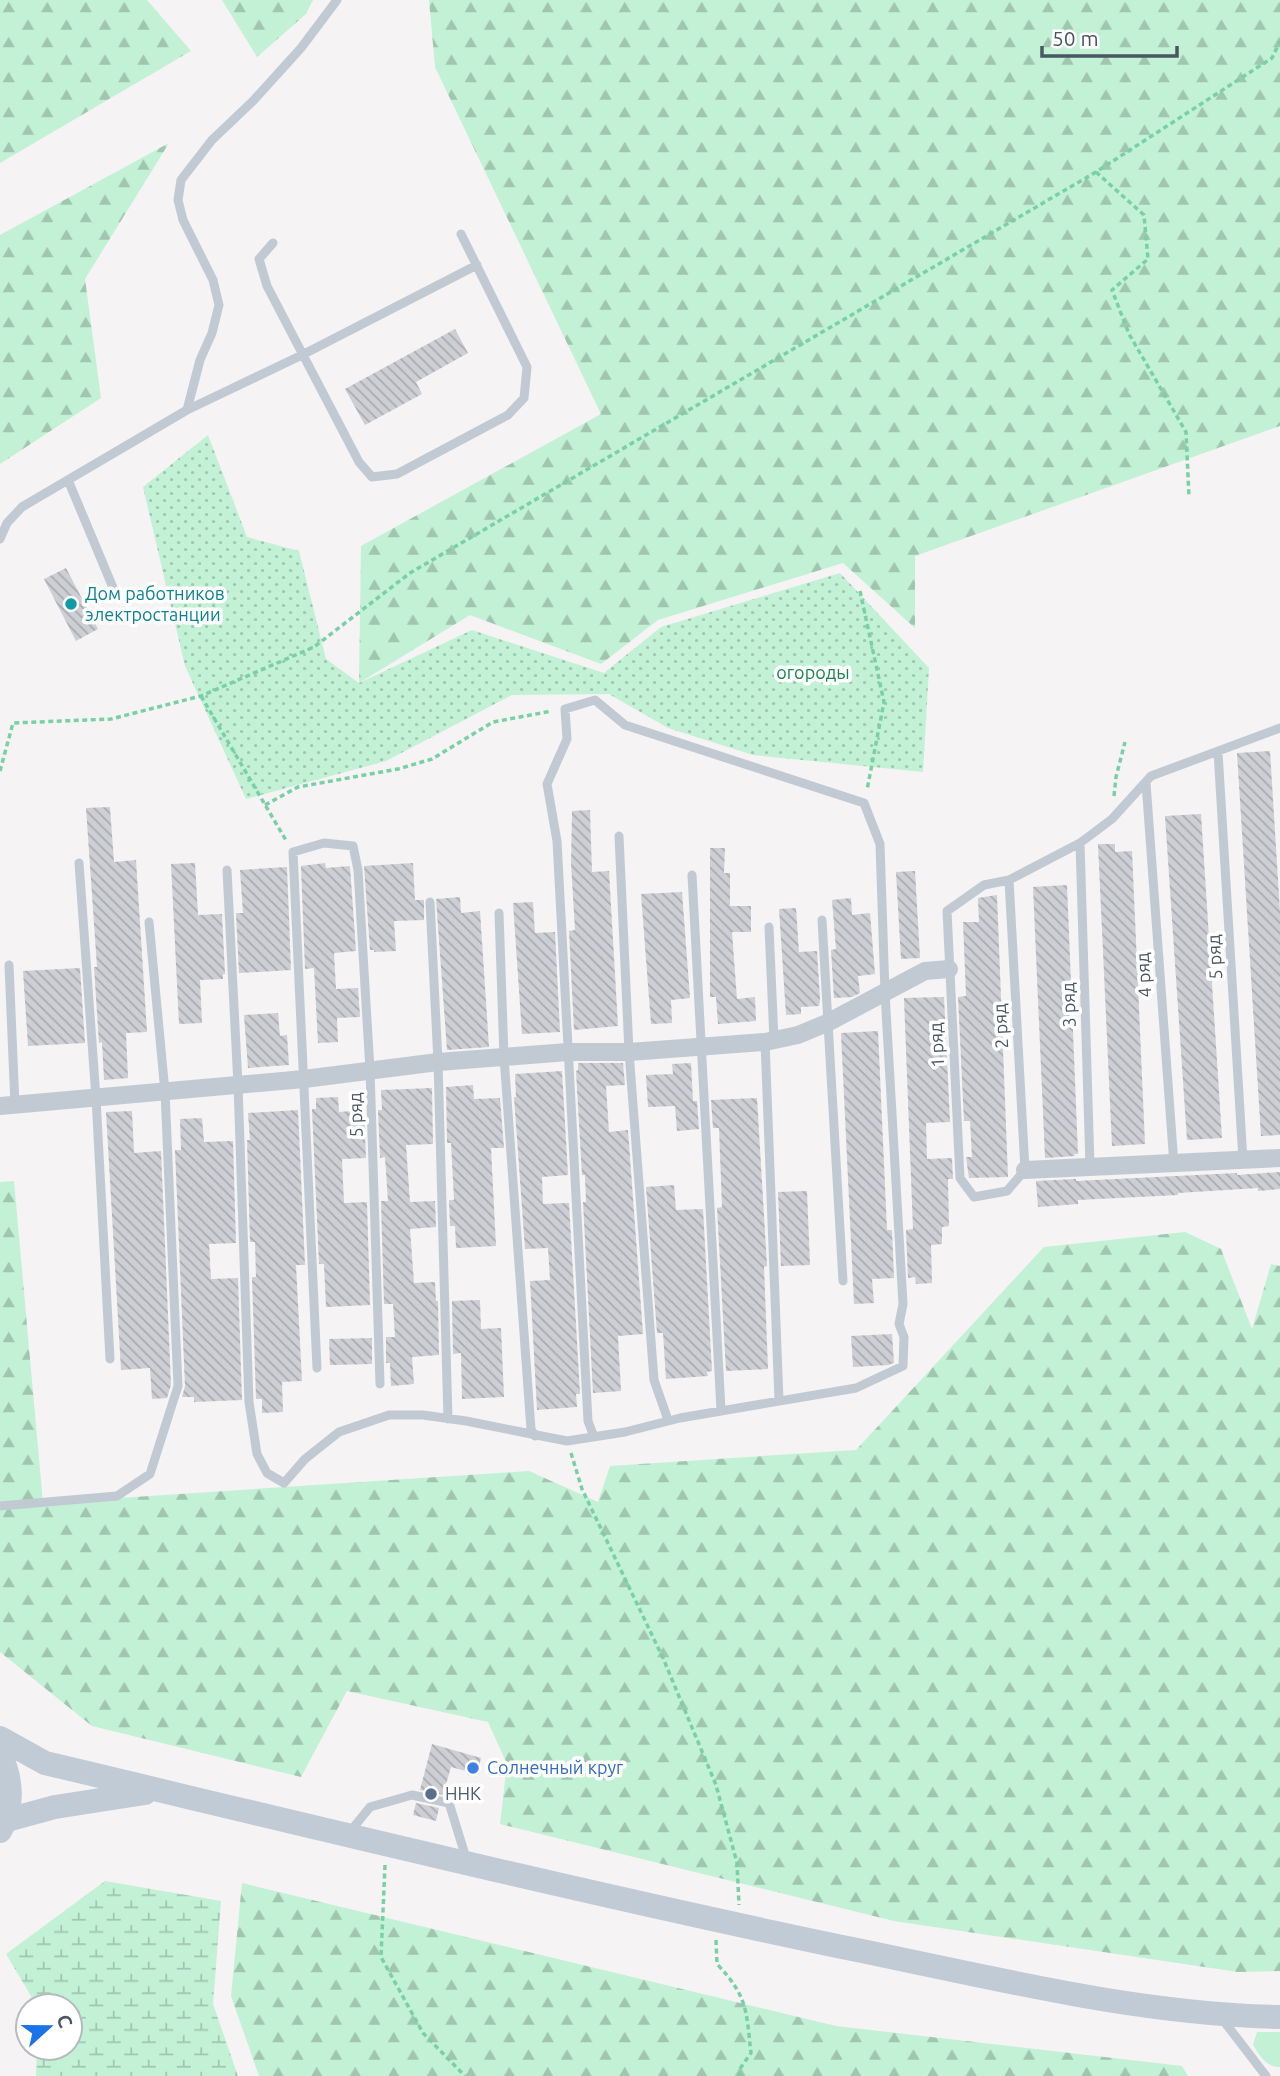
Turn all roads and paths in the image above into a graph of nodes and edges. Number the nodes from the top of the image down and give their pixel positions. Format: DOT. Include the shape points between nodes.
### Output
graph roads {
  1 [pos="337,0"];
  2 [pos="1280,41"];
  3 [pos="1096,172"];
  4 [pos="461,234"];
  5 [pos="273,243"];
  6 [pos="477,265"];
  7 [pos="302,355"];
  8 [pos="187,410"];
  9 [pos="68,480"];
  10 [pos="1189,497"];
  11 [pos="0,539"];
  12 [pos="114,590"];
  13 [pos="860,591"];
  14 [pos="201,696"];
  15 [pos="565,709"];
  16 [pos="1280,728"];
  17 [pos="1125,742"];
  18 [pos="1218,752"];
  19 [pos="0,771"];
  20 [pos="1146,783"];
  21 [pos="864,803"];
  22 [pos="265,805"];
  23 [pos="1112,819"];
  24 [pos="619,836"];
  25 [pos="1080,844"];
  26 [pos="293,852"];
  27 [pos="79,863"];
  28 [pos="227,870"];
  29 [pos="692,875"];
  30 [pos="1009,880"];
  31 [pos="430,902"];
  32 [pos="499,913"];
  33 [pos="822,920"];
  34 [pos="149,922"];
  35 [pos="769,926"];
  36 [pos="9,965"];
  37 [pos="949,969"];
  38 [pos="885,993"];
  39 [pos="827,1023"];
  40 [pos="770,1042"];
  41 [pos="702,1048"];
  42 [pos="568,1052"];
  43 [pos="629,1052"];
  44 [pos="504,1058"];
  45 [pos="438,1062"];
  46 [pos="370,1070"];
  47 [pos="304,1079"];
  48 [pos="238,1085"];
  49 [pos="165,1092"];
  50 [pos="96,1098"];
  51 [pos="8,1105"];
  52 [pos="1280,1158"];
  53 [pos="1243,1160"];
  54 [pos="1174,1165"];
  55 [pos="1090,1166"];
  56 [pos="1025,1170"];
  57 [pos="843,1281"];
  58 [pos="110,1359"];
  59 [pos="317,1368"];
  60 [pos="380,1384"];
  61 [pos="779,1400"];
  62 [pos="721,1410"];
  63 [pos="448,1419"];
  64 [pos="668,1420"];
  65 [pos="535,1436"];
  66 [pos="594,1437"];
  67 [pos="567,1441"];
  68 [pos="0,1506"];
  69 [pos="0,1738"];
  70 [pos="0,1755"];
  71 [pos="163,1791"];
  72 [pos="4,1825"];
  73 [pos="347,1835"];
  74 [pos="386,1844"];
  75 [pos="468,1862"];
  76 [pos="724,1922"];
  77 [pos="1220,2015"];
  78 [pos="1280,2017"];
  79 [pos="465,2076"];
  80 [pos="740,2076"];
  81 [pos="1266,2076"];
  1 -- 8 [label="lane" via="301,48 212,139 181,180 178,200 183,220 219,305"];
  2 -- 3 [label="path" via="1272,58"];
  3 -- 10 [label="path" via="1144,215 1148,258 1112,290 1129,334 1186,432"];
  3 -- 14 [label="path" via="410,573 314,646"];
  4 -- 6 [label="lane"];
  5 -- 7 [label="lane" via="259,260"];
  6 -- 7 [label="lane"];
  6 -- 7 [label="lane" via="527,367 524,398 509,415 397,474 372,477 359,462"];
  7 -- 8 [label="lane"];
  8 -- 9 [label="lane"];
  9 -- 11 [label="lane" via="22,507"];
  9 -- 12 [label="lane"];
  13 -- 21 [label="path" via="884,702"];
  14 -- 19 [label="path" via="111,719 13,723"];
  14 -- 22 [label="path"];
  15 -- 21 [label="lane" via="595,700 625,725"];
  15 -- 22 [label="path" via="493,722 432,759 298,787"];
  15 -- 42 [label="lane" via="567,739 547,784 558,841"];
  16 -- 18 [label="lane"];
  17 -- 23 [label="path"];
  18 -- 20 [label="lane" via="1152,776"];
  18 -- 53 [label="lane, 5 ряд"];
  20 -- 23 [label="lane"];
  20 -- 54 [label="lane, 4 ряд"];
  21 -- 38 [label="lane" via="880,844"];
  22 -- 26 [label="path"];
  23 -- 25 [label="lane"];
  24 -- 43 [label="lane"];
  25 -- 30 [label="lane"];
  25 -- 55 [label="lane, 3 ряд"];
  26 -- 46 [label="lane, 5 ряд" via="324,843 353,846"];
  26 -- 47 [label="lane"];
  27 -- 50 [label="lane"];
  28 -- 48 [label="lane"];
  29 -- 41 [label="lane"];
  30 -- 37 [label="lane, 1 ряд" via="984,886 947,911"];
  30 -- 56 [label="lane, 2 ряд"];
  31 -- 45 [label="lane"];
  32 -- 44 [label="lane"];
  33 -- 39 [label="lane"];
  34 -- 49 [label="lane"];
  35 -- 40 [label="lane"];
  36 -- 51 [label="lane"];
  37 -- 38 [label="street" via="925,971"];
  37 -- 56 [label="lane, 1 ряд" via="961,1178 974,1197 1007,1191"];
  38 -- 39 [label="street"];
  38 -- 61 [label="lane" via="903,1366 856,1388"];
  39 -- 40 [label="street"];
  39 -- 57 [label="lane"];
  40 -- 41 [label="street"];
  40 -- 61 [label="lane"];
  41 -- 43 [label="street"];
  41 -- 62 [label="lane"];
  42 -- 43 [label="street"];
  42 -- 44 [label="street"];
  42 -- 66 [label="lane" via="588,1421"];
  43 -- 64 [label="lane" via="654,1380"];
  44 -- 45 [label="street"];
  44 -- 65 [label="lane"];
  45 -- 46 [label="street"];
  45 -- 63 [label="lane"];
  46 -- 47 [label="street"];
  46 -- 60 [label="lane, 5 ряд"];
  47 -- 48 [label="street"];
  47 -- 59 [label="lane"];
  48 -- 49 [label="street"];
  48 -- 63 [label="lane" via="249,1402 257,1454 267,1473 284,1483 339,1432 390,1415"];
  49 -- 50 [label="street"];
  49 -- 68 [label="lane" via="178,1386 150,1474 117,1496"];
  50 -- 51 [label="street"];
  50 -- 58 [label="lane"];
  52 -- 53 [label="street"];
  53 -- 54 [label="street"];
  54 -- 55 [label="street"];
  55 -- 56 [label="street"];
  61 -- 62 [label="lane"];
  62 -- 64 [label="lane"];
  63 -- 65 [label="lane"];
  64 -- 66 [label="lane"];
  65 -- 67 [label="lane"];
  66 -- 67 [label="lane"];
  67 -- 76 [label="path" via="582,1489 663,1658 716,1785 737,1863 740,1902"];
  69 -- 71 [label="main road" via="45,1763"];
  70 -- 72 [label="main road" via="10,1788"];
  71 -- 72 [label="main road" via="55,1807"];
  71 -- 73 [label="main road"];
  73 -- 74 [label="main road"];
  73 -- 75 [label="lane" via="370,1807 412,1795 436,1800 449,1803"];
  74 -- 75 [label="main road"];
  74 -- 79 [label="path" via="381,1957 423,2033"];
  75 -- 76 [label="main road"];
  76 -- 77 [label="main road" via="1068,1993"];
  76 -- 80 [label="path" via="717,1964 735,1983 745,2005 751,2053"];
  77 -- 78 [label="main road"];
  77 -- 81 [label="lane"];
}
